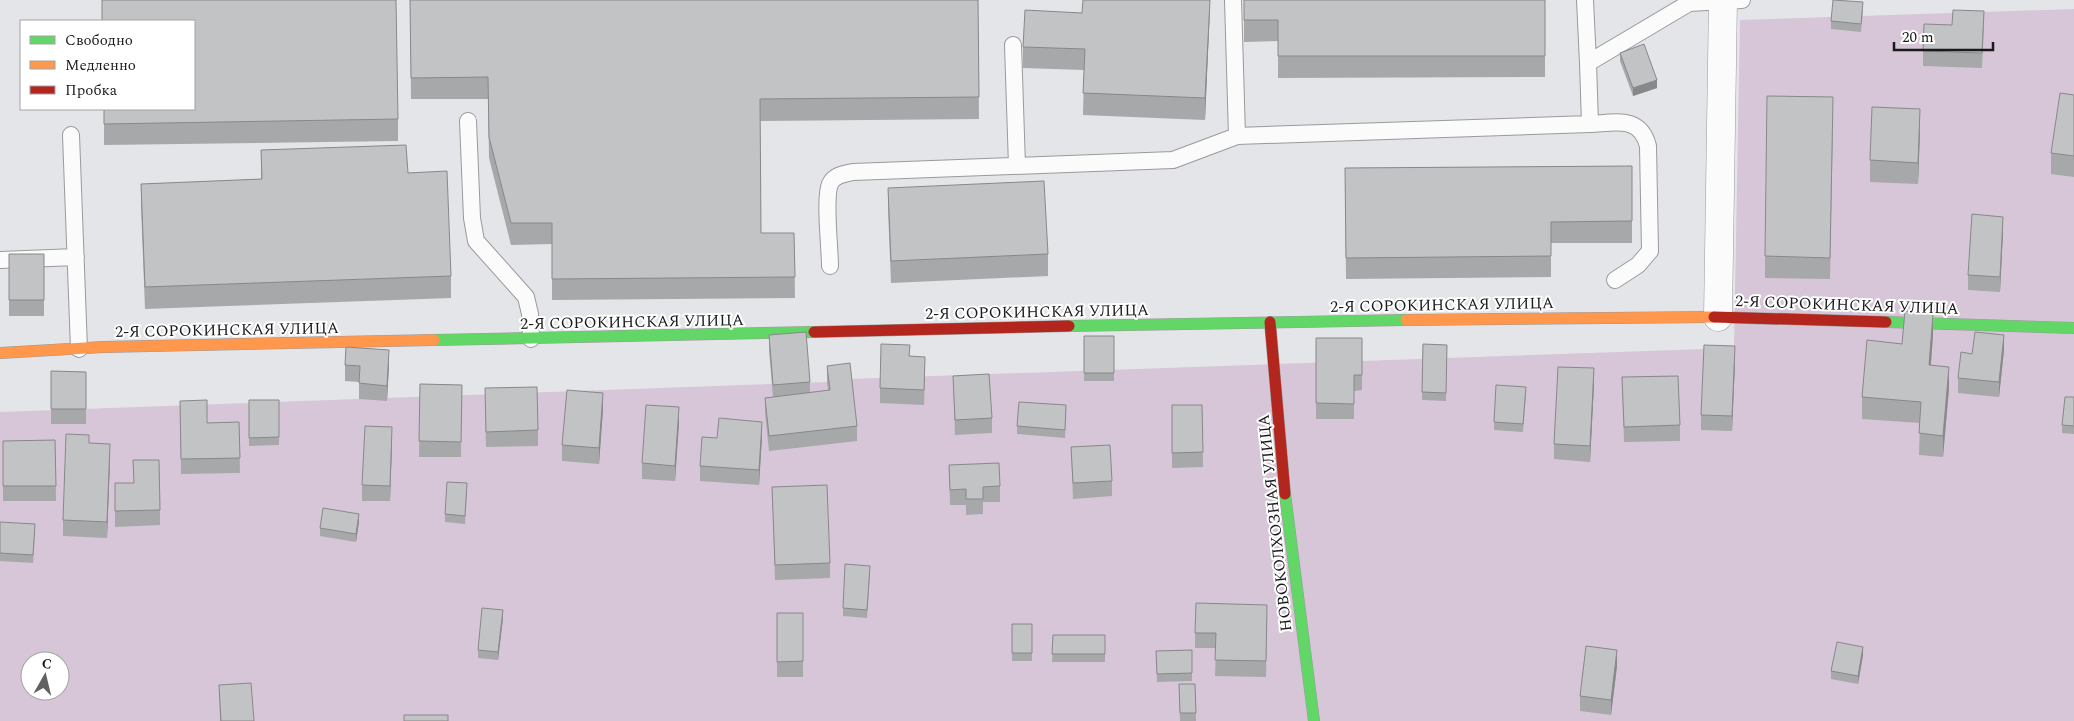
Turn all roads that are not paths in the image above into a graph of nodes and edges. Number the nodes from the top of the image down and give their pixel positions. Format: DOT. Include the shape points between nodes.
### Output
graph roads {
  1 [pos="1232,0"];
  2 [pos="1585,0"];
  3 [pos="1729,0"];
  4 [pos="1013,45"];
  5 [pos="1588,63"];
  6 [pos="468,121"];
  7 [pos="1590,124"];
  8 [pos="71,135"];
  9 [pos="1237,136"];
  10 [pos="1017,166"];
  11 [pos="76,257"];
  12 [pos="0,260"];
  13 [pos="830,266"];
  14 [pos="1615,280"];
  15 [pos="1718,317"];
  16 [pos="1270,322"];
  17 [pos="2074,328"];
  18 [pos="531,340"];
  19 [pos="79,349"];
  20 [pos="0,353"];
  21 [pos="1314,721"];
  1 -- 9 [label="lane"];
  2 -- 5 [label="lane"];
  3 -- 5 [label="lane" via="1689,3"];
  3 -- 15 [label="street"];
  4 -- 10 [label="lane"];
  5 -- 7 [label="lane"];
  6 -- 18 [label="lane" via="476,241 526,296"];
  7 -- 9 [label="lane"];
  7 -- 14 [label="lane" via="1621,122 1636,125 1645,134 1648,146 1650,251 1638,265"];
  8 -- 11 [label="lane"];
  9 -- 10 [label="lane" via="1173,160"];
  10 -- 13 [label="lane" via="838,174 830,184 828,198"];
  11 -- 12 [label="lane"];
  11 -- 19 [label="lane"];
  15 -- 16 [label="street, 2-Я СОРОКИНСКАЯ УЛИЦА"];
  15 -- 17 [label="street, 2-Я СОРОКИНСКАЯ УЛИЦА"];
  16 -- 18 [label="street, 2-Я СОРОКИНСКАЯ УЛИЦА"];
  16 -- 21 [label="street, НОВОКОЛХОЗНАЯ УЛИЦА" via="1288,522"];
  18 -- 19 [label="street, 2-Я СОРОКИНСКАЯ УЛИЦА"];
  19 -- 20 [label="street, 2-Я СОРОКИНСКАЯ УЛИЦА"];
}
